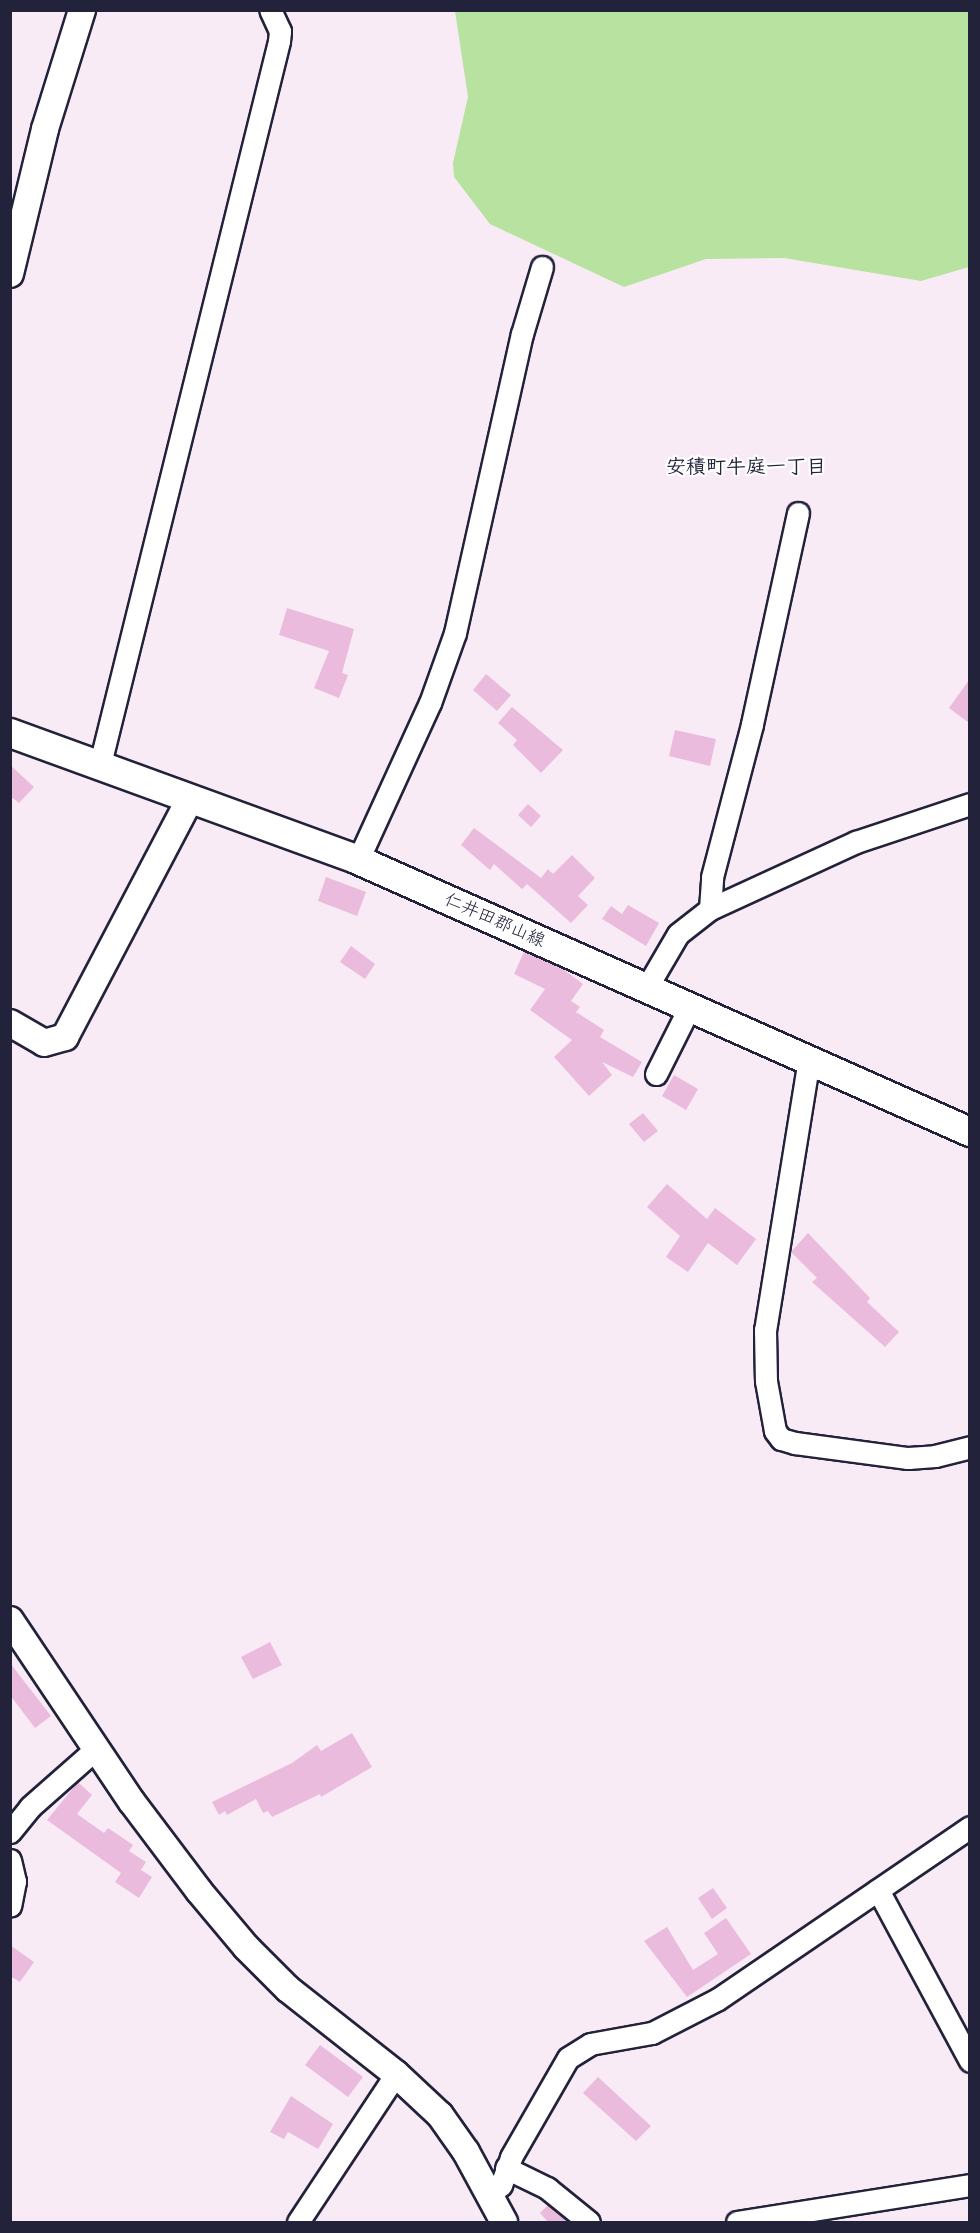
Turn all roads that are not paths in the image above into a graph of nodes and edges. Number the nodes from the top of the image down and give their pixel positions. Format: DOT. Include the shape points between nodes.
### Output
graph roads {
  1 [pos="82,10"];
  2 [pos="270,10"];
  3 [pos="542,267"];
  4 [pos="10,274"];
  5 [pos="798,513"];
  6 [pos="10,733"];
  7 [pos="99,768"];
  8 [pos="189,801"];
  9 [pos="969,804"];
  10 [pos="358,860"];
  11 [pos="710,909"];
  12 [pos="647,987"];
  13 [pos="690,1006"];
  14 [pos="10,1023"];
  15 [pos="809,1059"];
  16 [pos="656,1074"];
  17 [pos="969,1132"];
  18 [pos="969,1447"];
  19 [pos="12,1625"];
  20 [pos="97,1748"];
  21 [pos="969,1827"];
  22 [pos="10,1832"];
  23 [pos="10,1860"];
  24 [pos="878,1890"];
  25 [pos="10,1906"];
  26 [pos="969,2061"];
  27 [pos="396,2074"];
  28 [pos="506,2168"];
  29 [pos="969,2185"];
  30 [pos="490,2193"];
  31 [pos="298,2223"];
  32 [pos="504,2223"];
  33 [pos="589,2223"];
  34 [pos="737,2223"];
  1 -- 4 [label="street" via="45,129"];
  2 -- 7 [label="street" via="280,31 279,41"];
  3 -- 10 [label="street" via="522,334 455,633 430,703"];
  5 -- 11 [label="street" via="752,724 712,877"];
  6 -- 7 [label="main road, 仁井田郡山線"];
  7 -- 8 [label="main road, 仁井田郡山線"];
  8 -- 10 [label="main road, 仁井田郡山線"];
  8 -- 14 [label="street" via="65,1037 44,1043"];
  9 -- 11 [label="street" via="856,842"];
  10 -- 12 [label="main road, 仁井田郡山線"];
  11 -- 12 [label="street" via="678,934"];
  12 -- 13 [label="main road, 仁井田郡山線"];
  13 -- 15 [label="main road, 仁井田郡山線"];
  13 -- 16 [label="street"];
  15 -- 17 [label="main road, 仁井田郡山線"];
  15 -- 18 [label="street" via="765,1330 765,1371 775,1431 795,1443 908,1458"];
  19 -- 20 [label="street"];
  20 -- 22 [label="street" via="30,1806"];
  20 -- 27 [label="street" via="199,1891 246,1947 288,1989"];
  21 -- 24 [label="street"];
  23 -- 25 [label="street" via="15,1881"];
  24 -- 26 [label="street"];
  24 -- 28 [label="street" via="718,1999 651,2033 590,2044 568,2058"];
  27 -- 30 [label="street" via="440,2115"];
  27 -- 31 [label="street"];
  28 -- 30 [label="street" via="501,2185"];
  28 -- 33 [label="street" via="547,2188"];
  29 -- 34 [label="street"];
  30 -- 32 [label="street"];
}
